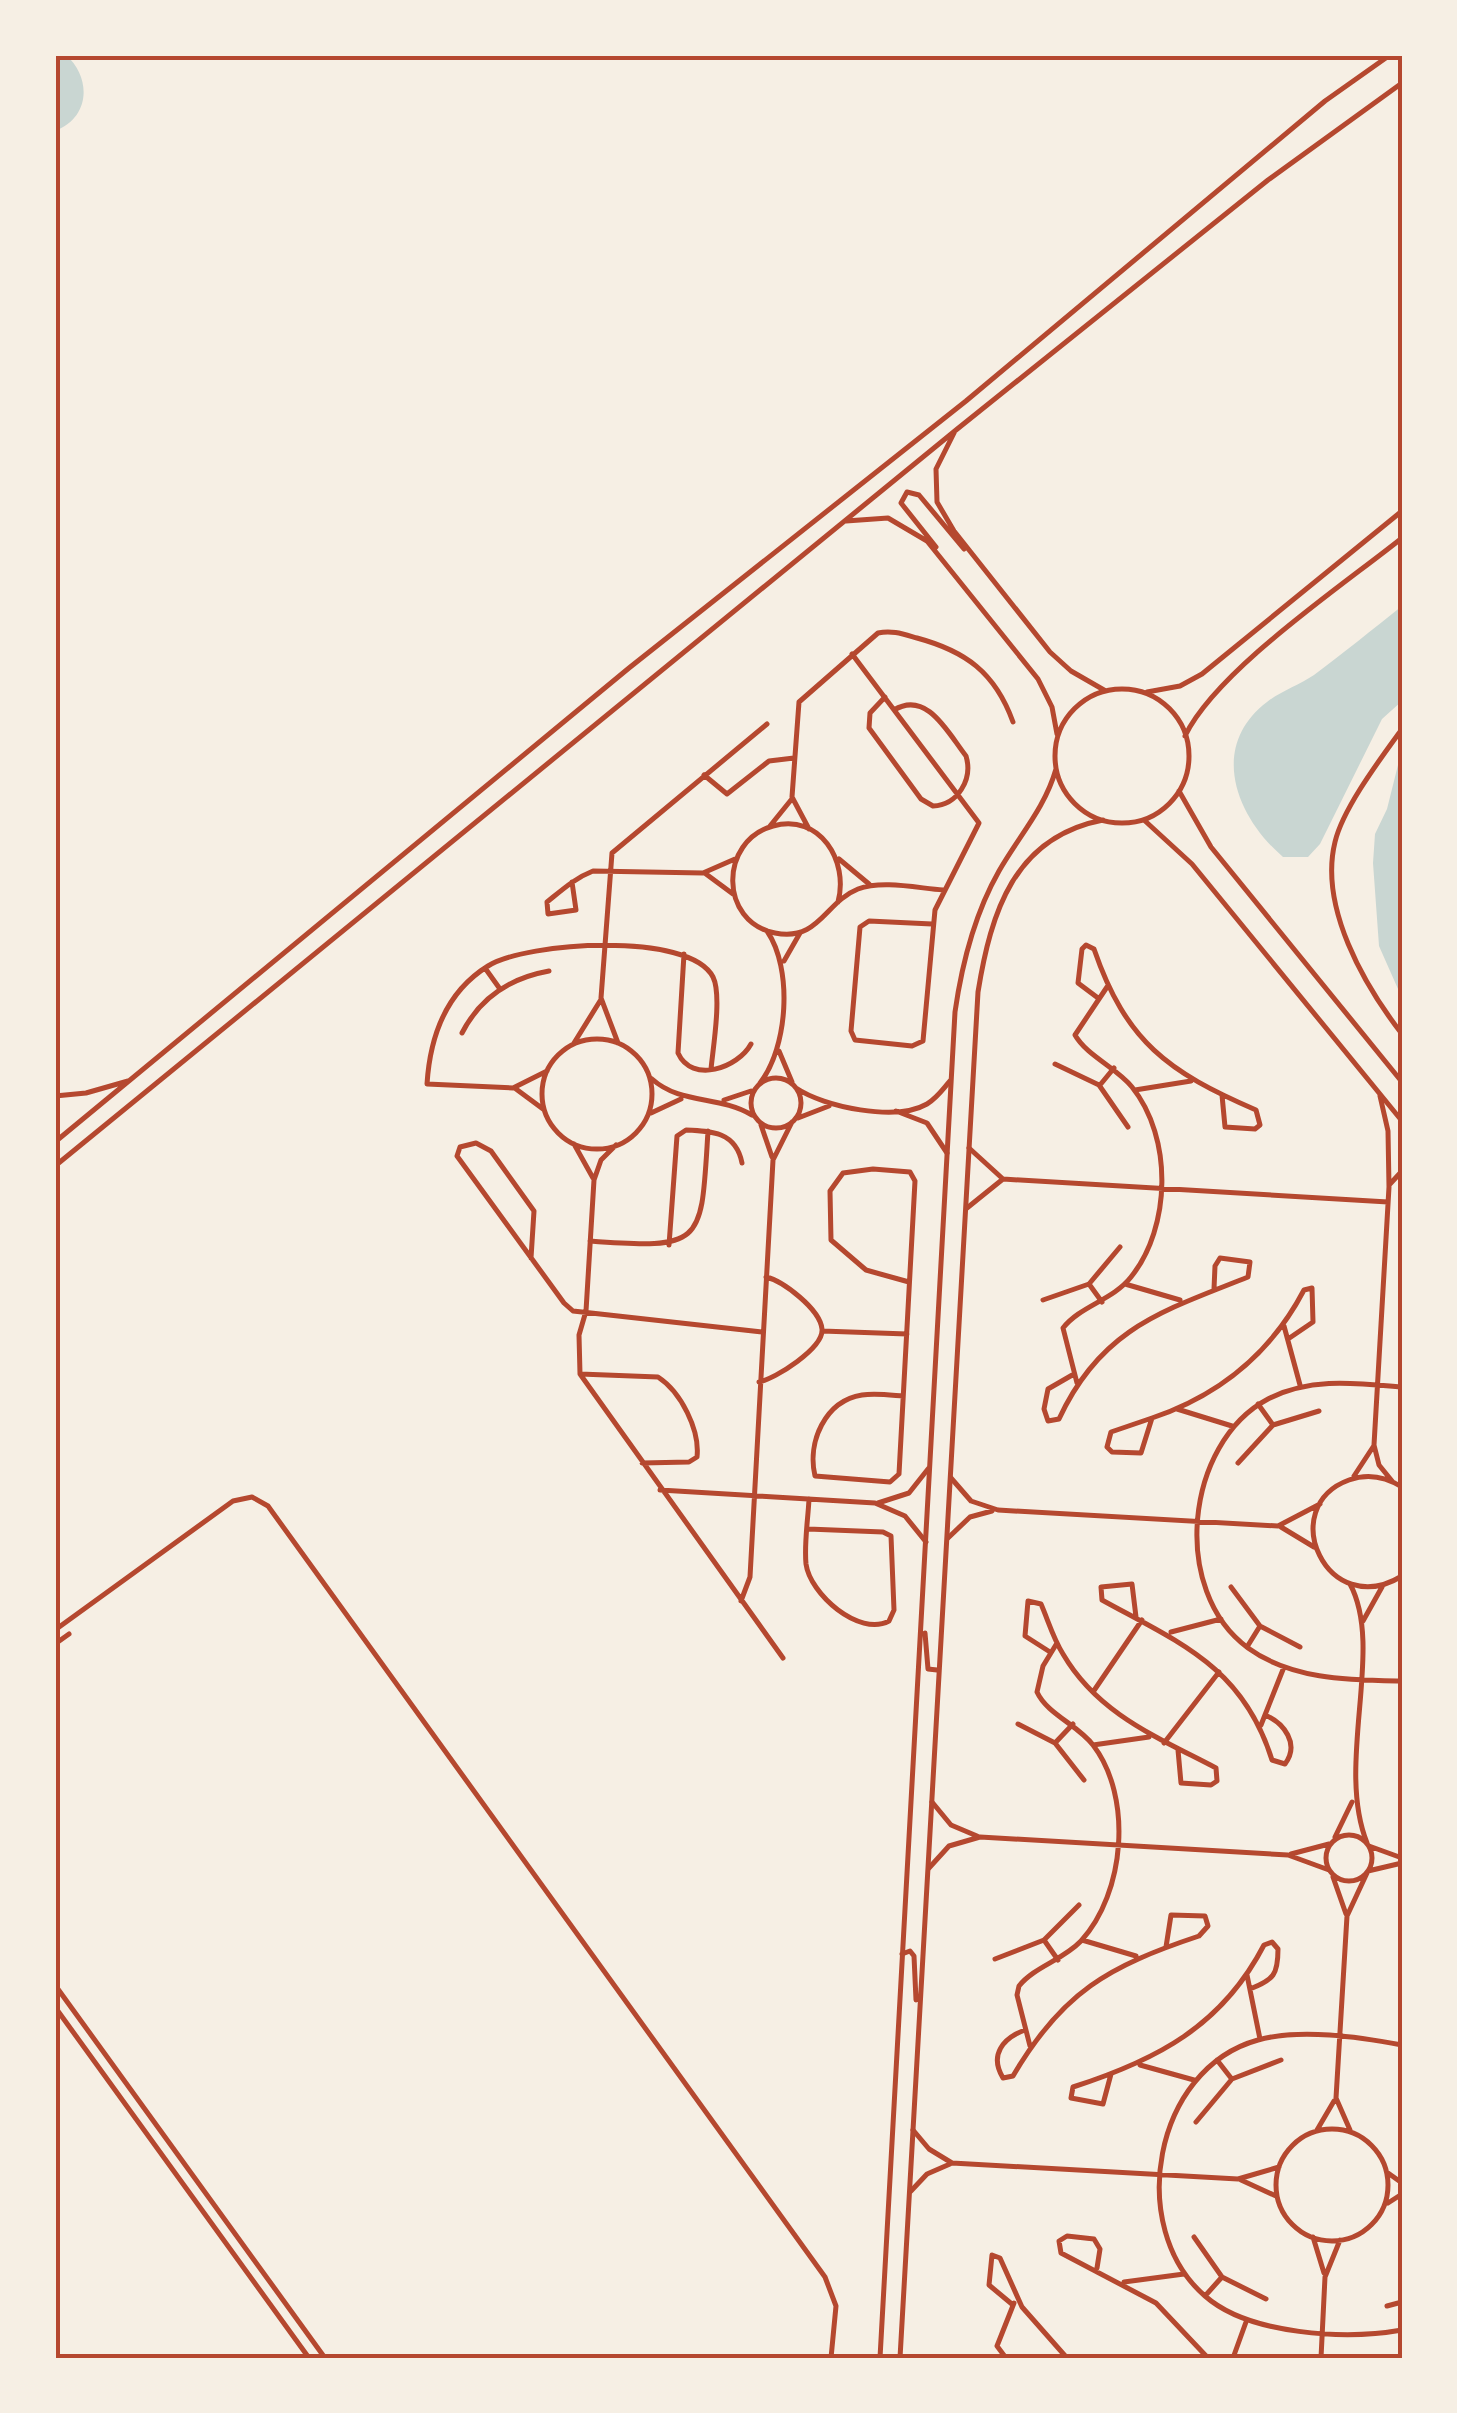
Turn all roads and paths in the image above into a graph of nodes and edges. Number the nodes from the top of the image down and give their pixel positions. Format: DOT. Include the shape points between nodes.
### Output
graph roads {
  1 [pos="1390,55"];
  2 [pos="1402,82"];
  3 [pos="956,430"];
  4 [pos="1402,511"];
  5 [pos="844,522"];
  6 [pos="1402,538"];
  7 [pos="939,556"];
  8 [pos="974,558"];
  9 [pos="852,654"];
  10 [pos="1106,691"];
  11 [pos="1142,693"];
  12 [pos="885,698"];
  13 [pos="894,710"];
  14 [pos="1013,722"];
  15 [pos="767,724"];
  16 [pos="1402,729"];
  17 [pos="1186,736"];
  18 [pos="1058,737"];
  19 [pos="794,758"];
  20 [pos="1056,769"];
  21 [pos="704,776"];
  22 [pos="1179,791"];
  23 [pos="958,794"];
  24 [pos="792,797"];
  25 [pos="1102,820"];
  26 [pos="1144,820"];
  27 [pos="769,827"];
  28 [pos="809,829"];
  29 [pos="736,858"];
  30 [pos="838,858"];
  31 [pos="608,870"];
  32 [pos="703,874"];
  33 [pos="572,882"];
  34 [pos="872,885"];
  35 [pos="943,890"];
  36 [pos="734,896"];
  37 [pos="838,902"];
  38 [pos="932,924"];
  39 [pos="767,931"];
  40 [pos="800,933"];
  41 [pos="604,947"];
  42 [pos="684,954"];
  43 [pos="782,963"];
  44 [pos="485,968"];
  45 [pos="549,971"];
  46 [pos="1106,986"];
  47 [pos="500,989"];
  48 [pos="601,998"];
  49 [pos="1098,998"];
  50 [pos="462,1034"];
  51 [pos="1402,1034"];
  52 [pos="618,1043"];
  53 [pos="573,1044"];
  54 [pos="751,1044"];
  55 [pos="778,1048"];
  56 [pos="1055,1064"];
  57 [pos="1114,1068"];
  58 [pos="711,1069"];
  59 [pos="547,1071"];
  60 [pos="650,1077"];
  61 [pos="952,1078"];
  62 [pos="131,1080"];
  63 [pos="1194,1081"];
  64 [pos="1402,1082"];
  65 [pos="760,1083"];
  66 [pos="1099,1085"];
  67 [pos="795,1087"];
  68 [pos="513,1088"];
  69 [pos="754,1090"];
  70 [pos="1135,1090"];
  71 [pos="1379,1093"];
  72 [pos="55,1096"];
  73 [pos="1222,1096"];
  74 [pos="684,1098"];
  75 [pos="721,1101"];
  76 [pos="832,1106"];
  77 [pos="894,1110"];
  78 [pos="546,1112"];
  79 [pos="648,1116"];
  80 [pos="757,1120"];
  81 [pos="794,1121"];
  82 [pos="1402,1121"];
  83 [pos="1128,1127"];
  84 [pos="708,1131"];
  85 [pos="55,1142"];
  86 [pos="571,1142"];
  87 [pos="616,1146"];
  88 [pos="968,1146"];
  89 [pos="947,1153"];
  90 [pos="773,1160"];
  91 [pos="742,1163"];
  92 [pos="55,1166"];
  93 [pos="1402,1171"];
  94 [pos="594,1180"];
  95 [pos="1004,1180"];
  96 [pos="1389,1187"];
  97 [pos="1160,1190"];
  98 [pos="1388,1202"];
  99 [pos="964,1212"];
  100 [pos="590,1241"];
  101 [pos="669,1245"];
  102 [pos="1120,1247"];
  103 [pos="531,1258"];
  104 [pos="766,1276"];
  105 [pos="909,1282"];
  106 [pos="1089,1284"];
  107 [pos="1126,1284"];
  108 [pos="1214,1289"];
  109 [pos="1044,1300"];
  110 [pos="1182,1300"];
  111 [pos="1102,1302"];
  112 [pos="585,1316"];
  113 [pos="1284,1326"];
  114 [pos="762,1332"];
  115 [pos="822,1332"];
  116 [pos="906,1334"];
  117 [pos="1288,1339"];
  118 [pos="580,1374"];
  119 [pos="1074,1374"];
  120 [pos="758,1382"];
  121 [pos="1077,1384"];
  122 [pos="1377,1384"];
  123 [pos="1300,1387"];
  124 [pos="1402,1387"];
  125 [pos="903,1396"];
  126 [pos="1258,1404"];
  127 [pos="1177,1409"];
  128 [pos="1319,1411"];
  129 [pos="1152,1418"];
  130 [pos="1232,1426"];
  131 [pos="1273,1426"];
  132 [pos="1374,1444"];
  133 [pos="640,1463"];
  134 [pos="1238,1463"];
  135 [pos="928,1469"];
  136 [pos="949,1476"];
  137 [pos="1352,1478"];
  138 [pos="1392,1481"];
  139 [pos="1402,1487"];
  140 [pos="660,1490"];
  141 [pos="754,1496"];
  142 [pos="810,1500"];
  143 [pos="874,1503"];
  144 [pos="1320,1504"];
  145 [pos="998,1510"];
  146 [pos="1199,1525"];
  147 [pos="1278,1526"];
  148 [pos="808,1529"];
  149 [pos="946,1540"];
  150 [pos="926,1542"];
  151 [pos="1316,1549"];
  152 [pos="1402,1576"];
  153 [pos="1350,1584"];
  154 [pos="1382,1586"];
  155 [pos="1232,1588"];
  156 [pos="741,1601"];
  157 [pos="1139,1619"];
  158 [pos="1221,1619"];
  159 [pos="1362,1624"];
  160 [pos="1260,1626"];
  161 [pos="55,1630"];
  162 [pos="923,1630"];
  163 [pos="1168,1632"];
  164 [pos="69,1634"];
  165 [pos="1057,1643"];
  166 [pos="55,1644"];
  167 [pos="1246,1647"];
  168 [pos="1300,1647"];
  169 [pos="1050,1652"];
  170 [pos="783,1658"];
  171 [pos="1284,1667"];
  172 [pos="938,1670"];
  173 [pos="1220,1672"];
  174 [pos="1359,1680"];
  175 [pos="1402,1681"];
  176 [pos="1093,1692"];
  177 [pos="1265,1715"];
  178 [pos="1018,1724"];
  179 [pos="1073,1724"];
  180 [pos="1260,1727"];
  181 [pos="1152,1737"];
  182 [pos="1055,1743"];
  183 [pos="1164,1743"];
  184 [pos="1093,1745"];
  185 [pos="1178,1750"];
  186 [pos="1084,1780"];
  187 [pos="1353,1799"];
  188 [pos="931,1800"];
  189 [pos="980,1837"];
  190 [pos="1332,1842"];
  191 [pos="1368,1844"];
  192 [pos="1117,1845"];
  193 [pos="1288,1854"];
  194 [pos="1402,1860"];
  195 [pos="927,1871"];
  196 [pos="1330,1872"];
  197 [pos="1368,1872"];
  198 [pos="1078,1905"];
  199 [pos="1347,1916"];
  200 [pos="1044,1940"];
  201 [pos="1082,1940"];
  202 [pos="1166,1947"];
  203 [pos="902,1955"];
  204 [pos="1138,1956"];
  205 [pos="995,1959"];
  206 [pos="1058,1960"];
  207 [pos="1247,1975"];
  208 [pos="55,1985"];
  209 [pos="1250,1990"];
  210 [pos="55,2007"];
  211 [pos="918,2008"];
  212 [pos="1026,2030"];
  213 [pos="1339,2038"];
  214 [pos="1260,2039"];
  215 [pos="1402,2045"];
  216 [pos="1030,2046"];
  217 [pos="1217,2060"];
  218 [pos="1281,2060"];
  219 [pos="1138,2064"];
  220 [pos="1111,2074"];
  221 [pos="1232,2079"];
  222 [pos="1194,2080"];
  223 [pos="1336,2098"];
  224 [pos="1196,2122"];
  225 [pos="912,2128"];
  226 [pos="1315,2132"];
  227 [pos="1352,2132"];
  228 [pos="952,2163"];
  229 [pos="1280,2166"];
  230 [pos="1387,2173"];
  231 [pos="1162,2175"];
  232 [pos="1238,2179"];
  233 [pos="1402,2183"];
  234 [pos="909,2194"];
  235 [pos="1402,2194"];
  236 [pos="1278,2197"];
  237 [pos="1385,2204"];
  238 [pos="1194,2236"];
  239 [pos="1314,2237"];
  240 [pos="1340,2240"];
  241 [pos="1096,2268"];
  242 [pos="1184,2274"];
  243 [pos="1222,2277"];
  244 [pos="1325,2277"];
  245 [pos="1124,2282"];
  246 [pos="1205,2296"];
  247 [pos="1266,2299"];
  248 [pos="1014,2301"];
  249 [pos="1402,2302"];
  250 [pos="1387,2306"];
  251 [pos="1246,2322"];
  252 [pos="1322,2332"];
  253 [pos="1402,2332"];
  254 [pos="308,2358"];
  255 [pos="326,2358"];
  256 [pos="831,2358"];
  257 [pos="880,2358"];
  258 [pos="900,2358"];
  259 [pos="1006,2358"];
  260 [pos="1068,2358"];
  261 [pos="1208,2358"];
  262 [pos="1232,2358"];
  263 [pos="1321,2358"];
  1 -- 62 [label="street" via="479,790"];
  2 -- 3 [label="street"];
  3 -- 5 [label="street"];
  3 -- 8 [label="street" via="936,469 934,494"];
  4 -- 11 [label="street" via="1202,674"];
  5 -- 7 [label="street" via="895,520"];
  5 -- 92 [label="street"];
  6 -- 17 [label="street" via="1226,680"];
  7 -- 8 [label="street" via="927,530 901,503 907,492 918,495"];
  7 -- 18 [label="street" via="1038,679"];
  8 -- 10 [label="street" via="1060,662"];
  9 -- 12 [label="street"];
  9 -- 14 [label="street" via="888,631 958,649 995,689"];
  9 -- 19 [label="street" via="798,702"];
  10 -- 11 [label="street"];
  10 -- 18 [label="street" via="1080,704"];
  11 -- 17 [label="street" via="1172,712"];
  12 -- 13 [label="street"];
  12 -- 23 [label="street" via="870,713 869,728 921,799 938,806"];
  13 -- 23 [label="street"];
  13 -- 23 [label="street" via="912,703 927,708 966,756 968,775"];
  15 -- 21 [label="street"];
  16 -- 51 [label="street" via="1342,822 1334,868 1355,957"];
  17 -- 22 [label="street" via="1188,764"];
  18 -- 20 [label="street"];
  19 -- 21 [label="street" via="769,761 727,794"];
  19 -- 24 [label="street"];
  20 -- 25 [label="street" via="1069,797"];
  20 -- 61 [label="street" via="1044,803 997,874 969,941"];
  21 -- 31 [label="street" via="620,844"];
  22 -- 26 [label="street"];
  22 -- 64 [label="street" via="1211,847"];
  23 -- 35 [label="street" via="978,826"];
  24 -- 27 [label="street"];
  24 -- 28 [label="street"];
  25 -- 26 [label="street"];
  25 -- 88 [label="street" via="1069,828 1038,847 999,913 978,992"];
  26 -- 71 [label="street" via="1192,864"];
  27 -- 28 [label="street"];
  27 -- 29 [label="street"];
  28 -- 30 [label="street"];
  29 -- 32 [label="street"];
  29 -- 36 [label="street"];
  30 -- 34 [label="street"];
  30 -- 37 [label="street"];
  31 -- 32 [label="street"];
  31 -- 33 [label="street"];
  31 -- 41 [label="street"];
  32 -- 36 [label="street"];
  33 -- 33 [label="street" via="546,904 548,914 576,910"];
  34 -- 35 [label="street"];
  34 -- 37 [label="street"];
  35 -- 38 [label="street"];
  36 -- 39 [label="street" via="744,914"];
  37 -- 40 [label="street" via="823,922"];
  38 -- 38 [label="street" via="923,1041 912,1046 855,1040 860,927"];
  39 -- 40 [label="street"];
  39 -- 43 [label="street"];
  40 -- 43 [label="street"];
  41 -- 42 [label="street"];
  41 -- 44 [label="street" via="533,948"];
  41 -- 48 [label="street"];
  42 -- 58 [label="street" via="715,984"];
  42 -- 58 [label="street" via="678,1053 688,1066"];
  43 -- 55 [label="street"];
  44 -- 47 [label="street"];
  44 -- 68 [label="street" via="442,1016 427,1084"];
  45 -- 47 [label="street"];
  46 -- 49 [label="street"];
  46 -- 49 [label="street" via="1094,948 1084,946 1078,983"];
  46 -- 63 [label="street" via="1141,1041"];
  47 -- 50 [label="street"];
  48 -- 52 [label="street"];
  48 -- 53 [label="street"];
  49 -- 57 [label="street" via="1076,1036"];
  52 -- 53 [label="street"];
  52 -- 60 [label="street" via="638,1056"];
  53 -- 59 [label="street"];
  54 -- 58 [label="street" via="731,1066"];
  55 -- 65 [label="street"];
  55 -- 67 [label="street"];
  56 -- 66 [label="street"];
  57 -- 66 [label="street"];
  57 -- 70 [label="street"];
  59 -- 68 [label="street"];
  59 -- 78 [label="street"];
  60 -- 74 [label="street"];
  60 -- 79 [label="street"];
  61 -- 77 [label="street" via="926,1104"];
  61 -- 89 [label="street"];
  62 -- 72 [label="street"];
  62 -- 85 [label="street"];
  63 -- 70 [label="street"];
  63 -- 73 [label="street"];
  65 -- 67 [label="street" via="777,1078"];
  65 -- 69 [label="street"];
  66 -- 83 [label="street"];
  67 -- 76 [label="street"];
  67 -- 81 [label="street" via="801,1100"];
  68 -- 78 [label="street"];
  69 -- 75 [label="street"];
  69 -- 80 [label="street" via="750,1104"];
  70 -- 97 [label="street" via="1157,1143"];
  71 -- 82 [label="street"];
  71 -- 96 [label="street"];
  73 -- 73 [label="street" via="1256,1110 1260,1125 1227,1128"];
  74 -- 75 [label="street"];
  74 -- 79 [label="street"];
  75 -- 80 [label="street"];
  76 -- 77 [label="street"];
  76 -- 81 [label="street"];
  77 -- 89 [label="street" via="927,1123"];
  78 -- 86 [label="street"];
  79 -- 87 [label="street"];
  80 -- 81 [label="street" via="780,1128"];
  80 -- 90 [label="street"];
  81 -- 90 [label="street"];
  84 -- 91 [label="street" via="732,1140"];
  84 -- 101 [label="street" via="702,1214"];
  84 -- 101 [label="street" via="686,1130 675,1139"];
  86 -- 87 [label="street"];
  86 -- 94 [label="street"];
  87 -- 94 [label="street"];
  88 -- 95 [label="street"];
  88 -- 99 [label="street"];
  89 -- 135 [label="street"];
  90 -- 104 [label="street"];
  93 -- 96 [label="street"];
  94 -- 100 [label="street"];
  95 -- 97 [label="street"];
  95 -- 99 [label="street"];
  96 -- 98 [label="street"];
  97 -- 98 [label="street"];
  97 -- 107 [label="street" via="1152,1240"];
  98 -- 122 [label="street"];
  99 -- 136 [label="street"];
  100 -- 101 [label="street"];
  100 -- 112 [label="street"];
  102 -- 106 [label="street"];
  103 -- 103 [label="street" via="532,1208 491,1151 476,1143 460,1147 457,1156"];
  103 -- 112 [label="street" via="564,1303"];
  104 -- 114 [label="street"];
  104 -- 115 [label="street" via="790,1289"];
  105 -- 105 [label="street" via="866,1270 831,1240 830,1191 843,1172 912,1174"];
  105 -- 116 [label="street"];
  106 -- 109 [label="street"];
  106 -- 111 [label="street"];
  107 -- 110 [label="street"];
  107 -- 111 [label="street"];
  108 -- 108 [label="street" via="1218,1260 1250,1262 1248,1276"];
  108 -- 110 [label="street"];
  110 -- 121 [label="street" via="1116,1340"];
  111 -- 119 [label="street" via="1064,1328"];
  112 -- 114 [label="street"];
  112 -- 118 [label="street"];
  113 -- 117 [label="street"];
  113 -- 117 [label="street" via="1304,1290 1312,1288 1313,1322"];
  113 -- 127 [label="street" via="1232,1378"];
  114 -- 120 [label="street"];
  115 -- 116 [label="street"];
  115 -- 120 [label="street" via="782,1374"];
  116 -- 125 [label="street"];
  117 -- 123 [label="street"];
  118 -- 133 [label="street"];
  118 -- 133 [label="street" via="654,1376 677,1398 694,1430 697,1456"];
  119 -- 121 [label="street"];
  119 -- 121 [label="street" via="1048,1389 1048,1421 1059,1418"];
  120 -- 141 [label="street"];
  122 -- 123 [label="street"];
  122 -- 124 [label="street"];
  122 -- 132 [label="street"];
  123 -- 126 [label="street"];
  125 -- 125 [label="street" via="897,1479 815,1476 813,1440 820,1426 857,1396"];
  126 -- 130 [label="street"];
  126 -- 131 [label="street"];
  127 -- 129 [label="street"];
  127 -- 130 [label="street"];
  128 -- 131 [label="street"];
  129 -- 129 [label="street" via="1111,1432 1107,1448 1141,1453"];
  130 -- 146 [label="street" via="1206,1476"];
  131 -- 134 [label="street"];
  132 -- 137 [label="street"];
  132 -- 138 [label="street"];
  133 -- 140 [label="street"];
  135 -- 143 [label="street" via="909,1494"];
  135 -- 150 [label="street"];
  136 -- 145 [label="street" via="971,1501"];
  136 -- 149 [label="street"];
  137 -- 138 [label="street"];
  137 -- 144 [label="street"];
  138 -- 139 [label="street"];
  140 -- 141 [label="street"];
  140 -- 156 [label="street"];
  141 -- 142 [label="street"];
  141 -- 156 [label="street" via="750,1577"];
  142 -- 143 [label="street"];
  142 -- 148 [label="street"];
  143 -- 150 [label="street" via="905,1516"];
  144 -- 147 [label="street"];
  144 -- 151 [label="street"];
  145 -- 146 [label="street"];
  145 -- 149 [label="street" via="970,1517"];
  146 -- 147 [label="street"];
  146 -- 158 [label="street" via="1206,1586"];
  147 -- 151 [label="street"];
  148 -- 148 [label="street" via="807,1569 830,1602 854,1620 889,1621 891,1536"];
  149 -- 172 [label="street"];
  150 -- 162 [label="street"];
  151 -- 153 [label="street" via="1330,1572"];
  152 -- 154 [label="street"];
  153 -- 154 [label="street"];
  153 -- 159 [label="street"];
  154 -- 159 [label="street"];
  155 -- 160 [label="street"];
  156 -- 170 [label="street"];
  157 -- 157 [label="street" via="1132,1584 1101,1586 1102,1600"];
  157 -- 163 [label="street"];
  157 -- 176 [label="street"];
  158 -- 163 [label="street"];
  158 -- 167 [label="street"];
  159 -- 174 [label="street"];
  160 -- 167 [label="street"];
  160 -- 168 [label="street"];
  161 -- 256 [label="street" via="233,1500 252,1497 268,1506 825,2277 836,2306"];
  162 -- 172 [label="street" via="928,1669"];
  162 -- 203 [label="street"];
  163 -- 173 [label="street"];
  164 -- 166 [label="street"];
  165 -- 169 [label="street"];
  165 -- 169 [label="street" via="1040,1604 1028,1601 1025,1636"];
  165 -- 176 [label="street"];
  167 -- 171 [label="street"];
  169 -- 179 [label="street" via="1037,1692"];
  171 -- 174 [label="street"];
  171 -- 177 [label="street"];
  172 -- 188 [label="street"];
  173 -- 180 [label="street"];
  173 -- 183 [label="street"];
  174 -- 175 [label="street"];
  174 -- 187 [label="street"];
  176 -- 181 [label="street"];
  177 -- 180 [label="street"];
  177 -- 180 [label="street" via="1290,1737 1285,1764 1272,1760"];
  178 -- 182 [label="street"];
  179 -- 182 [label="street"];
  179 -- 184 [label="street"];
  181 -- 183 [label="street"];
  181 -- 184 [label="street"];
  182 -- 186 [label="street"];
  183 -- 185 [label="street"];
  184 -- 192 [label="street" via="1115,1800"];
  185 -- 185 [label="street" via="1216,1768 1218,1781 1182,1783"];
  187 -- 190 [label="street"];
  187 -- 191 [label="street"];
  188 -- 189 [label="street" via="951,1825"];
  188 -- 195 [label="street"];
  189 -- 192 [label="street"];
  189 -- 195 [label="street" via="949,1846"];
  190 -- 191 [label="street" via="1348,1834"];
  190 -- 193 [label="street"];
  190 -- 196 [label="street" via="1325,1856"];
  191 -- 194 [label="street"];
  191 -- 197 [label="street"];
  192 -- 193 [label="street"];
  192 -- 201 [label="street" via="1105,1902"];
  193 -- 196 [label="street"];
  194 -- 197 [label="street"];
  195 -- 211 [label="street"];
  196 -- 197 [label="street" via="1350,1882"];
  196 -- 199 [label="street"];
  197 -- 199 [label="street"];
  198 -- 200 [label="street"];
  199 -- 213 [label="street"];
  200 -- 205 [label="street"];
  200 -- 206 [label="street"];
  201 -- 204 [label="street"];
  201 -- 206 [label="street"];
  202 -- 202 [label="street" via="1202,1934 1205,1916 1172,1915"];
  202 -- 204 [label="street"];
  203 -- 211 [label="street" via="914,1956"];
  203 -- 257 [label="street"];
  204 -- 216 [label="street" via="1078,1992"];
  206 -- 212 [label="street" via="1018,1986"];
  207 -- 209 [label="street"];
  207 -- 209 [label="street" via="1264,1945 1275,1944 1275,1976"];
  207 -- 219 [label="street" via="1198,2030"];
  208 -- 255 [label="street"];
  209 -- 214 [label="street"];
  210 -- 254 [label="street"];
  211 -- 225 [label="street"];
  212 -- 216 [label="street"];
  212 -- 216 [label="street" via="1002,2042 1000,2076 1012,2076"];
  213 -- 214 [label="street"];
  213 -- 215 [label="street"];
  213 -- 223 [label="street"];
  214 -- 217 [label="street"];
  217 -- 221 [label="street"];
  217 -- 222 [label="street"];
  218 -- 221 [label="street"];
  219 -- 220 [label="street"];
  219 -- 222 [label="street"];
  220 -- 220 [label="street" via="1073,2086 1071,2098 1103,2104"];
  221 -- 224 [label="street"];
  222 -- 231 [label="street" via="1168,2130"];
  223 -- 226 [label="street"];
  223 -- 227 [label="street"];
  225 -- 228 [label="street" via="928,2149"];
  225 -- 234 [label="street"];
  226 -- 227 [label="street"];
  226 -- 229 [label="street" via="1291,2147"];
  227 -- 230 [label="street" via="1377,2151"];
  228 -- 231 [label="street"];
  228 -- 234 [label="street" via="928,2174"];
  229 -- 232 [label="street"];
  229 -- 236 [label="street"];
  230 -- 233 [label="street"];
  230 -- 237 [label="street"];
  231 -- 232 [label="street"];
  231 -- 242 [label="street" via="1166,2235"];
  232 -- 236 [label="street"];
  234 -- 258 [label="street"];
  235 -- 237 [label="street"];
  236 -- 239 [label="street" via="1291,2222"];
  237 -- 240 [label="street" via="1371,2226"];
  238 -- 243 [label="street"];
  239 -- 240 [label="street"];
  239 -- 244 [label="street"];
  240 -- 244 [label="street"];
  241 -- 241 [label="street" via="1061,2253 1058,2240 1094,2239 1100,2250"];
  241 -- 245 [label="street"];
  242 -- 245 [label="street"];
  242 -- 246 [label="street"];
  243 -- 246 [label="street"];
  243 -- 247 [label="street"];
  244 -- 252 [label="street"];
  245 -- 261 [label="street" via="1170,2315"];
  246 -- 251 [label="street"];
  248 -- 248 [label="street" via="990,2285 992,2254 1000,2258"];
  248 -- 259 [label="street" via="997,2346"];
  248 -- 260 [label="street"];
  249 -- 250 [label="street"];
  251 -- 252 [label="street"];
  251 -- 262 [label="street"];
  252 -- 253 [label="street"];
  252 -- 263 [label="street"];
}
